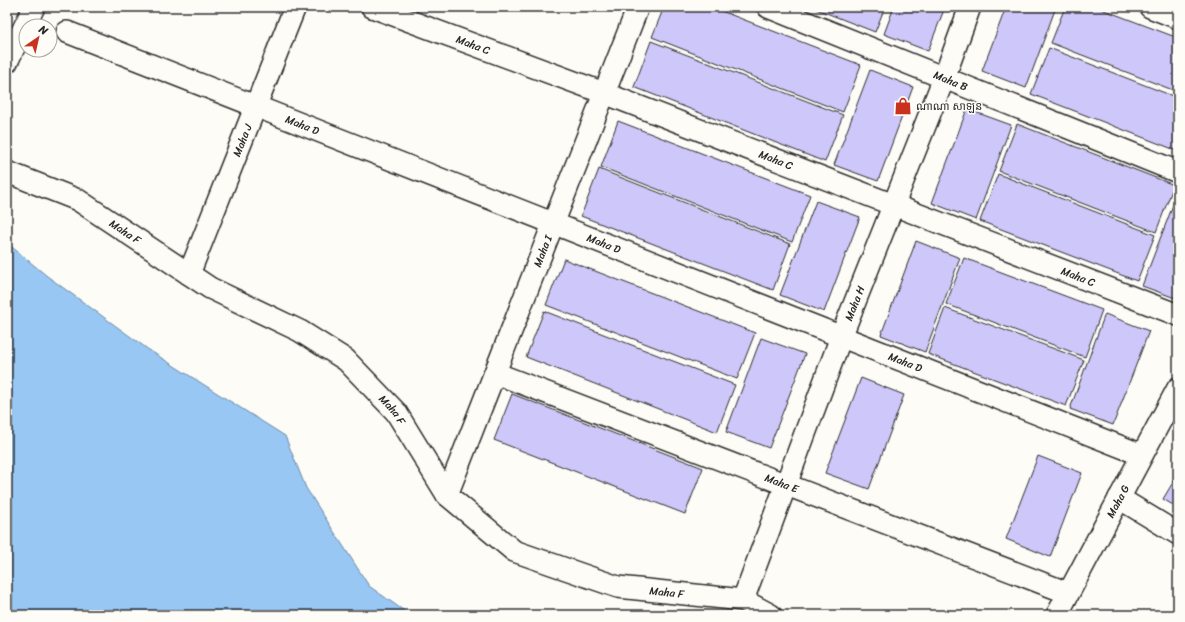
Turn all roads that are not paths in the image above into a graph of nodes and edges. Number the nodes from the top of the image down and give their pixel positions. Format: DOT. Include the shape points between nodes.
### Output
graph roads {
  1 [pos="34,7"];
  2 [pos="295,7"];
  3 [pos="372,7"];
  4 [pos="638,7"];
  5 [pos="768,7"];
  6 [pos="970,7"];
  7 [pos="1150,7"];
  8 [pos="1178,18"];
  9 [pos="67,32"];
  10 [pos="7,62"];
  11 [pos="944,78"];
  12 [pos="604,93"];
  13 [pos="256,106"];
  14 [pos="7,172"];
  15 [pos="1178,172"];
  16 [pos="893,205"];
  17 [pos="553,224"];
  18 [pos="189,274"];
  19 [pos="1178,315"];
  20 [pos="841,337"];
  21 [pos="495,373"];
  22 [pos="1178,388"];
  23 [pos="1142,455"];
  24 [pos="786,485"];
  25 [pos="447,495"];
  26 [pos="1119,498"];
  27 [pos="1178,534"];
  28 [pos="1068,593"];
  29 [pos="743,600"];
  30 [pos="771,615"];
  31 [pos="1057,615"];
  1 -- 10 [label="street"];
  2 -- 13 [label="street, Maha J"];
  3 -- 12 [label="street, Maha C"];
  4 -- 12 [label="street, Maha I"];
  5 -- 11 [label="street, Maha B"];
  6 -- 11 [label="street, Maha H"];
  7 -- 8 [label="street"];
  9 -- 13 [label="street, Maha D"];
  11 -- 15 [label="street, Maha B"];
  11 -- 16 [label="street, Maha H"];
  12 -- 16 [label="street, Maha C"];
  12 -- 17 [label="street, Maha I"];
  13 -- 17 [label="street, Maha D"];
  13 -- 18 [label="street, Maha J"];
  14 -- 18 [label="street, Maha F" via="78,200"];
  16 -- 19 [label="street, Maha C"];
  16 -- 20 [label="street, Maha H"];
  17 -- 20 [label="street, Maha D"];
  17 -- 21 [label="street, Maha I"];
  18 -- 25 [label="street, Maha F" via="210,288 300,331 346,360 396,412"];
  20 -- 23 [label="street, Maha D"];
  20 -- 24 [label="street, Maha H"];
  21 -- 24 [label="street, Maha E"];
  21 -- 25 [label="street, Maha I"];
  22 -- 23 [label="street, Maha G"];
  23 -- 26 [label="street, Maha G"];
  24 -- 28 [label="street, Maha E"];
  24 -- 29 [label="street, Maha H"];
  25 -- 29 [label="street, Maha F" via="514,551 618,587"];
  26 -- 27 [label="street"];
  26 -- 28 [label="street, Maha G"];
  28 -- 31 [label="street, Maha G"];
  29 -- 30 [label="street, Maha F"];
}
